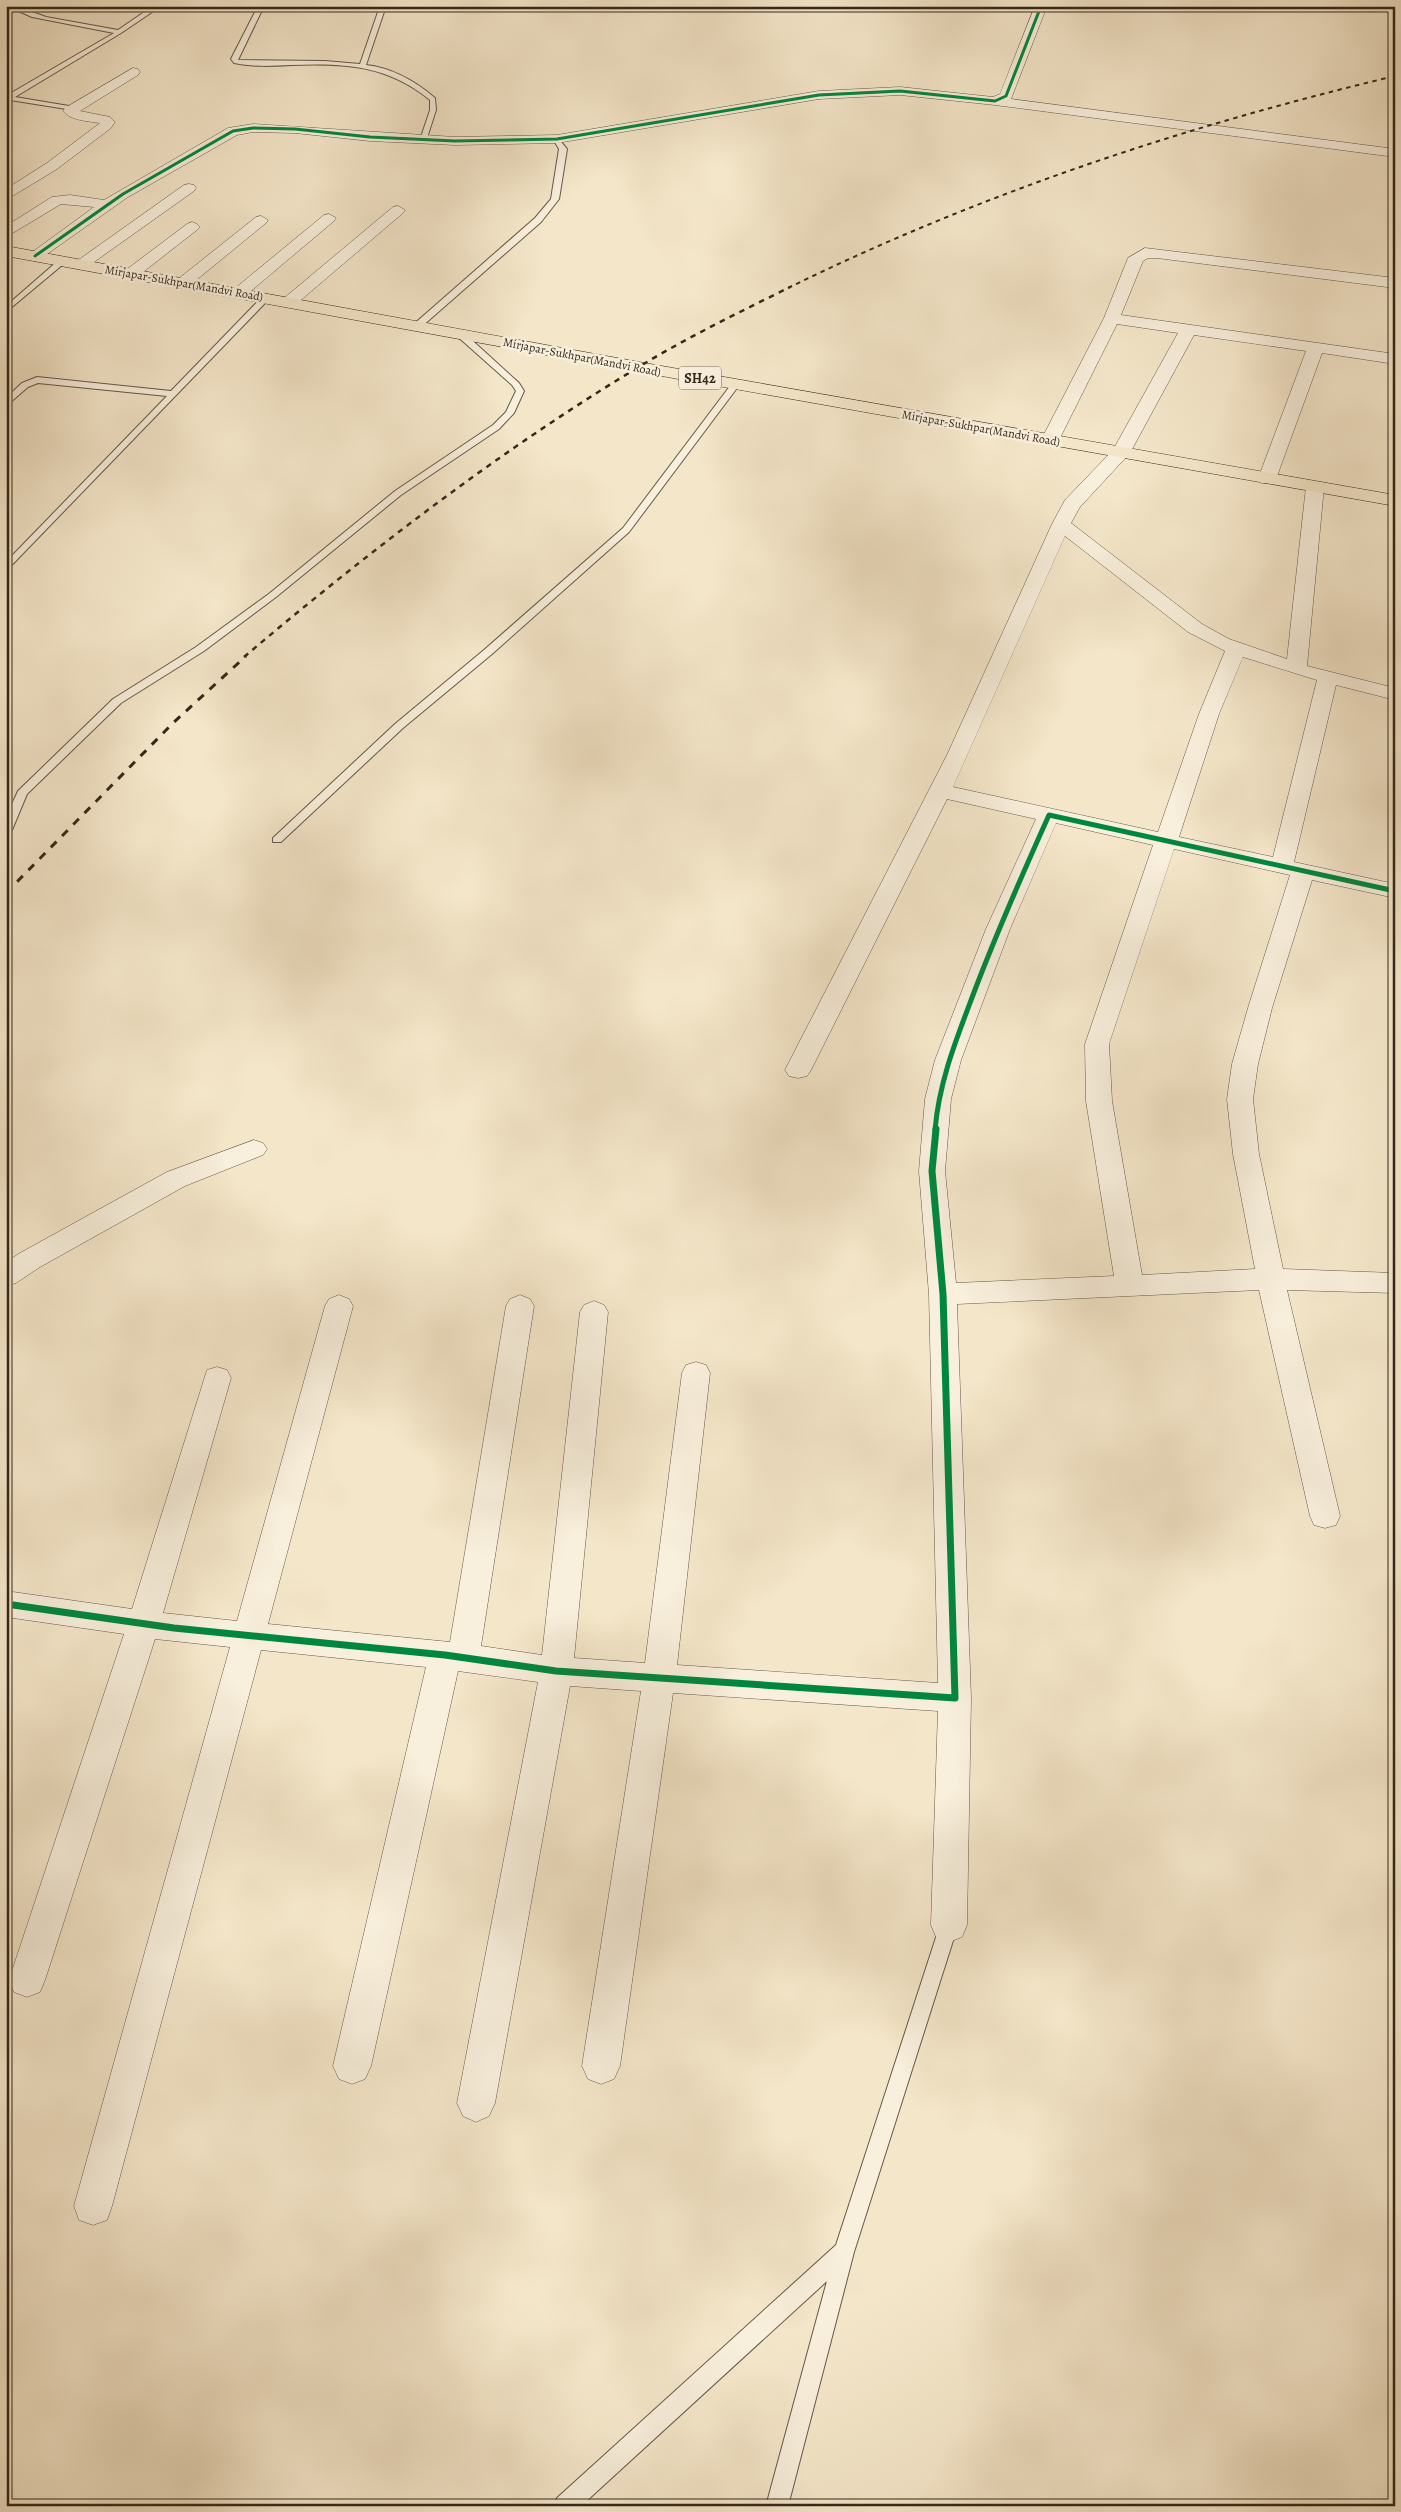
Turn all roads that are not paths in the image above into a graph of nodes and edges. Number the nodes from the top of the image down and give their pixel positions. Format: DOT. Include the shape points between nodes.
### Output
graph roads {
  1 [pos="10,6"];
  2 [pos="158,6"];
  3 [pos="261,6"];
  4 [pos="382,6"];
  5 [pos="1041,6"];
  6 [pos="119,32"];
  7 [pos="363,65"];
  8 [pos="133,72"];
  9 [pos="7,99"];
  10 [pos="995,101"];
  11 [pos="73,108"];
  12 [pos="558,139"];
  13 [pos="424,140"];
  14 [pos="1395,153"];
  15 [pos="189,188"];
  16 [pos="6,196"];
  17 [pos="106,205"];
  18 [pos="398,210"];
  19 [pos="329,218"];
  20 [pos="261,220"];
  21 [pos="192,227"];
  22 [pos="6,233"];
  23 [pos="6,251"];
  24 [pos="36,256"];
  25 [pos="63,260"];
  26 [pos="82,264"];
  27 [pos="132,273"];
  28 [pos="183,283"];
  29 [pos="1395,283"];
  30 [pos="239,293"];
  31 [pos="266,298"];
  32 [pos="289,302"];
  33 [pos="6,310"];
  34 [pos="1112,318"];
  35 [pos="417,326"];
  36 [pos="1188,328"];
  37 [pos="460,334"];
  38 [pos="1316,347"];
  39 [pos="1395,358"];
  40 [pos="736,384"];
  41 [pos="174,394"];
  42 [pos="6,403"];
  43 [pos="1050,440"];
  44 [pos="1121,453"];
  45 [pos="1266,479"];
  46 [pos="1315,487"];
  47 [pos="1395,502"];
  48 [pos="1061,524"];
  49 [pos="6,568"];
  50 [pos="1236,649"];
  51 [pos="1296,669"];
  52 [pos="1328,677"];
  53 [pos="1395,694"];
  54 [pos="940,791"];
  55 [pos="1048,815"];
  56 [pos="6,830"];
  57 [pos="277,840"];
  58 [pos="1167,841"];
  59 [pos="1293,868"];
  60 [pos="1395,891"];
  61 [pos="798,1070"];
  62 [pos="254,1149"];
  63 [pos="6,1276"];
  64 [pos="1271,1279"];
  65 [pos="1395,1283"];
  66 [pos="1130,1286"];
  67 [pos="943,1294"];
  68 [pos="339,1306"];
  69 [pos="520,1306"];
  70 [pos="594,1312"];
  71 [pos="696,1373"];
  72 [pos="217,1378"];
  73 [pos="1325,1516"];
  74 [pos="6,1604"];
  75 [pos="144,1624"];
  76 [pos="250,1636"];
  77 [pos="454,1656"];
  78 [pos="556,1672"];
  79 [pos="659,1678"];
  80 [pos="954,1698"];
  81 [pos="949,1925"];
  82 [pos="27,1980"];
  83 [pos="352,2066"];
  84 [pos="601,2066"];
  85 [pos="476,2103"];
  86 [pos="93,2206"];
  87 [pos="844,2252"];
  88 [pos="565,2506"];
  89 [pos="777,2506"];
  1 -- 6 [label="lane" via="25,14 102,26"];
  2 -- 6 [label="lane"];
  3 -- 7 [label="lane" via="234,59 236,62"];
  4 -- 7 [label="lane"];
  5 -- 10 [label="street" via="1006,96"];
  6 -- 9 [label="lane"];
  7 -- 13 [label="lane" via="392,72 433,99"];
  8 -- 11 [label="street"];
  9 -- 11 [label="lane"];
  10 -- 12 [label="street" via="900,91 819,95"];
  10 -- 14 [label="street"];
  11 -- 16 [label="street" via="70,111 73,113 108,122 63,158"];
  12 -- 13 [label="street"];
  12 -- 35 [label="lane" via="563,149 556,199 538,220"];
  13 -- 17 [label="street" via="295,129 242,129 233,131"];
  15 -- 26 [label="street"];
  17 -- 22 [label="street" via="57,200"];
  17 -- 24 [label="street"];
  18 -- 32 [label="street"];
  19 -- 30 [label="street"];
  20 -- 28 [label="street"];
  21 -- 27 [label="street"];
  23 -- 24 [label="main road, Mirjapar-Sukhpar(Mandvi Road) / SH42"];
  24 -- 25 [label="main road, Mirjapar-Sukhpar(Mandvi Road) / SH42"];
  25 -- 26 [label="main road, Mirjapar-Sukhpar(Mandvi Road) / SH42"];
  25 -- 33 [label="lane"];
  26 -- 27 [label="main road, Mirjapar-Sukhpar(Mandvi Road) / SH42"];
  27 -- 28 [label="main road, Mirjapar-Sukhpar(Mandvi Road) / SH42"];
  28 -- 30 [label="main road, Mirjapar-Sukhpar(Mandvi Road) / SH42"];
  29 -- 34 [label="street" via="1145,253 1136,258"];
  30 -- 31 [label="main road, Mirjapar-Sukhpar(Mandvi Road) / SH42"];
  31 -- 32 [label="main road, Mirjapar-Sukhpar(Mandvi Road) / SH42"];
  31 -- 41 [label="lane"];
  32 -- 35 [label="main road, Mirjapar-Sukhpar(Mandvi Road) / SH42"];
  34 -- 36 [label="street"];
  34 -- 43 [label="street"];
  35 -- 37 [label="main road, Mirjapar-Sukhpar(Mandvi Road) / SH42"];
  36 -- 38 [label="street"];
  36 -- 44 [label="street"];
  37 -- 40 [label="main road, Mirjapar-Sukhpar(Mandvi Road) / SH42"];
  37 -- 56 [label="lane" via="520,391 510,413 496,427 398,493 207,644 117,701 22,793"];
  38 -- 39 [label="street"];
  38 -- 45 [label="street"];
  40 -- 43 [label="main road, Mirjapar-Sukhpar(Mandvi Road) / SH42"];
  40 -- 57 [label="lane" via="626,530 399,726"];
  41 -- 42 [label="lane" via="37,380 25,385"];
  41 -- 49 [label="lane"];
  43 -- 44 [label="main road, Mirjapar-Sukhpar(Mandvi Road) / SH42"];
  44 -- 45 [label="main road, Mirjapar-Sukhpar(Mandvi Road) / SH42"];
  44 -- 48 [label="street" via="1072,504"];
  45 -- 46 [label="main road, Mirjapar-Sukhpar(Mandvi Road) / SH42"];
  46 -- 47 [label="main road, Mirjapar-Sukhpar(Mandvi Road) / SH42"];
  46 -- 51 [label="street"];
  48 -- 50 [label="street" via="1195,628"];
  48 -- 54 [label="street"];
  50 -- 51 [label="street"];
  50 -- 58 [label="street" via="1209,714"];
  51 -- 52 [label="street"];
  52 -- 53 [label="street"];
  52 -- 59 [label="street"];
  54 -- 55 [label="street"];
  54 -- 61 [label="street"];
  55 -- 58 [label="street"];
  55 -- 67 [label="street" via="998,929 948,1060 938,1099 932,1171"];
  58 -- 59 [label="street"];
  58 -- 66 [label="street" via="1097,1044 1099,1101"];
  59 -- 60 [label="street"];
  59 -- 64 [label="street" via="1240,1099 1246,1154"];
  62 -- 63 [label="street" via="176,1179"];
  64 -- 65 [label="street"];
  64 -- 66 [label="street"];
  64 -- 73 [label="street"];
  66 -- 67 [label="street"];
  67 -- 80 [label="street"];
  68 -- 76 [label="street"];
  69 -- 77 [label="street"];
  70 -- 78 [label="street"];
  71 -- 79 [label="street"];
  72 -- 75 [label="street"];
  74 -- 75 [label="street"];
  75 -- 76 [label="street"];
  75 -- 82 [label="street"];
  76 -- 77 [label="street"];
  76 -- 86 [label="street"];
  77 -- 78 [label="street"];
  77 -- 83 [label="street"];
  78 -- 79 [label="street"];
  78 -- 85 [label="street"];
  79 -- 80 [label="street"];
  79 -- 84 [label="street"];
  80 -- 81 [label="street"];
  81 -- 87 [label="lane"];
  87 -- 88 [label="lane"];
  87 -- 89 [label="lane"];
}
